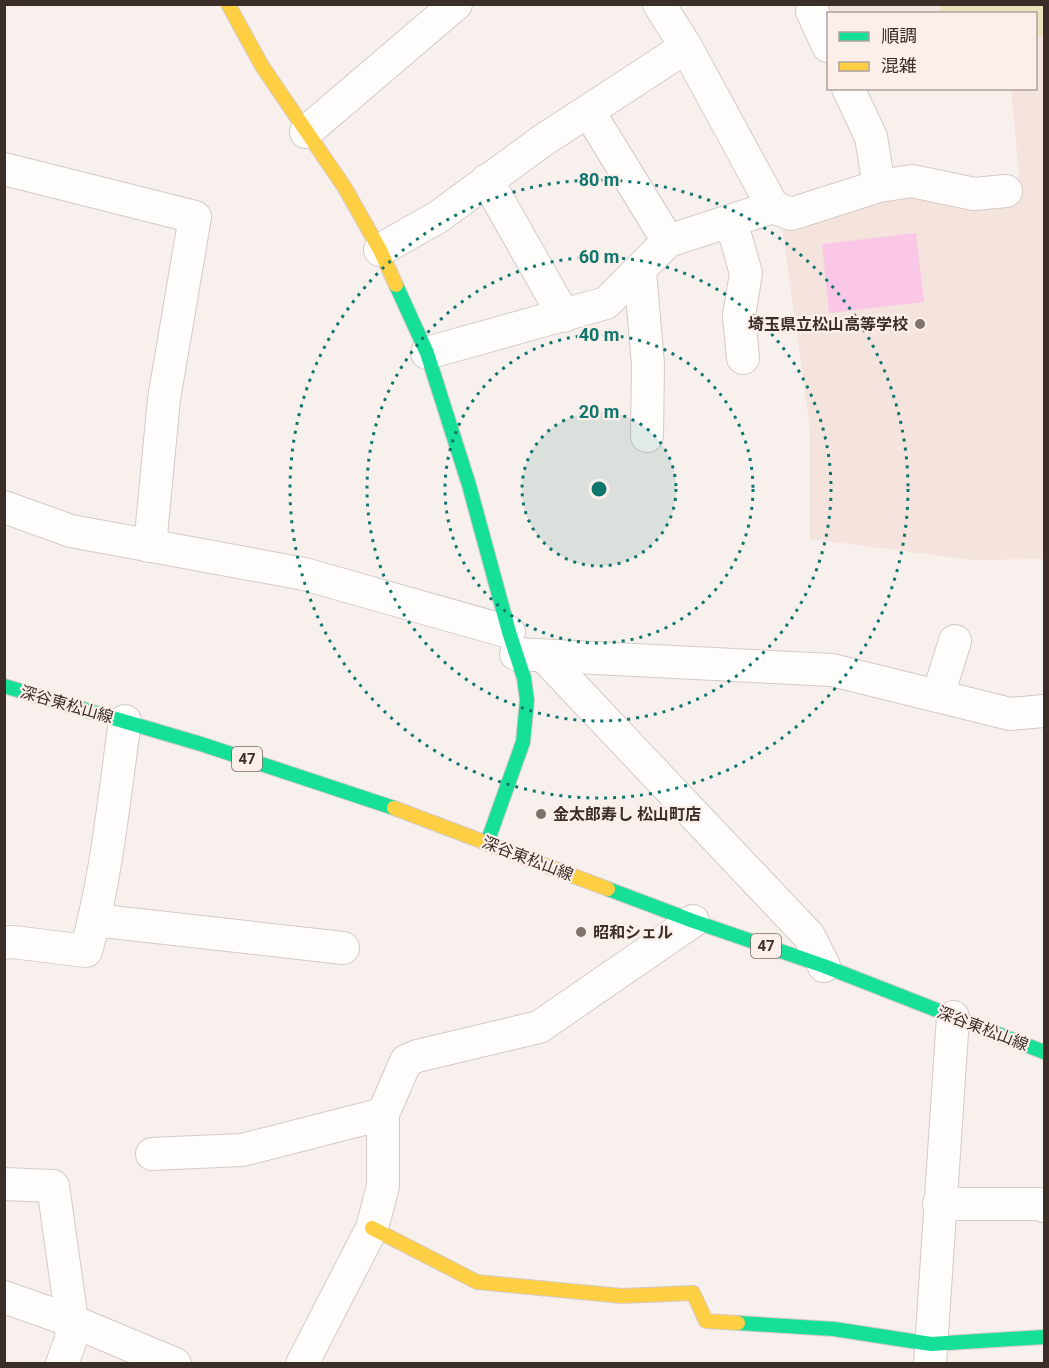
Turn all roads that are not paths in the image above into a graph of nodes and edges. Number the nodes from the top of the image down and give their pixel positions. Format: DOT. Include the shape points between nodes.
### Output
graph roads {
  1 [pos="228,4"];
  2 [pos="456,4"];
  3 [pos="659,4"];
  4 [pos="812,12"];
  5 [pos="827,44"];
  6 [pos="686,47"];
  7 [pos="849,90"];
  8 [pos="589,112"];
  9 [pos="306,132"];
  10 [pos="4,169"];
  11 [pos="487,180"];
  12 [pos="879,186"];
  13 [pos="1006,191"];
  14 [pos="772,207"];
  15 [pos="732,221"];
  16 [pos="668,241"];
  17 [pos="380,250"];
  18 [pos="640,271"];
  19 [pos="564,316"];
  20 [pos="426,353"];
  21 [pos="743,358"];
  22 [pos="647,436"];
  23 [pos="4,507"];
  24 [pos="150,546"];
  25 [pos="955,640"];
  26 [pos="523,647"];
  27 [pos="4,686"];
  28 [pos="938,695"];
  29 [pos="1044,711"];
  30 [pos="125,721"];
  31 [pos="487,843"];
  32 [pos="94,920"];
  33 [pos="693,921"];
  34 [pos="4,943"];
  35 [pos="343,948"];
  36 [pos="824,966"];
  37 [pos="953,1017"];
  38 [pos="1044,1052"];
  39 [pos="383,1114"];
  40 [pos="153,1154"];
  41 [pos="4,1184"];
  42 [pos="939,1204"];
  43 [pos="1044,1206"];
  44 [pos="372,1228"];
  45 [pos="4,1297"];
  46 [pos="72,1321"];
  47 [pos="1044,1338"];
  48 [pos="930,1354"];
  49 [pos="62,1364"];
  50 [pos="175,1364"];
  51 [pos="302,1364"];
  1 -- 9 [label="street" via="262,66"];
  2 -- 9 [label="street"];
  3 -- 6 [label="street"];
  4 -- 5 [label="street"];
  6 -- 8 [label="street"];
  6 -- 14 [label="street"];
  7 -- 12 [label="street" via="871,137"];
  8 -- 11 [label="street"];
  8 -- 16 [label="street"];
  9 -- 17 [label="street" via="345,188"];
  10 -- 24 [label="street" via="195,218 164,399"];
  11 -- 17 [label="street" via="438,217"];
  11 -- 19 [label="street"];
  12 -- 13 [label="street" via="912,182 974,194"];
  12 -- 14 [label="street" via="791,214"];
  14 -- 15 [label="street"];
  15 -- 16 [label="street"];
  15 -- 21 [label="street" via="746,273 739,316"];
  16 -- 18 [label="street"];
  17 -- 20 [label="street"];
  18 -- 19 [label="street" via="606,303"];
  18 -- 22 [label="street" via="648,365"];
  19 -- 20 [label="street"];
  20 -- 26 [label="street"];
  23 -- 24 [label="street" via="71,531"];
  24 -- 26 [label="street" via="304,574"];
  25 -- 28 [label="street"];
  26 -- 28 [label="street" via="832,670"];
  26 -- 31 [label="street" via="527,700 523,742"];
  26 -- 36 [label="street" via="809,936"];
  27 -- 30 [label="street, 深谷東松山線 / 47"];
  28 -- 29 [label="street" via="1010,714"];
  30 -- 31 [label="street, 深谷東松山線 / 47" via="371,799"];
  30 -- 32 [label="street"];
  31 -- 33 [label="street, 深谷東松山線 / 47"];
  32 -- 34 [label="street" via="86,951"];
  32 -- 35 [label="street"];
  33 -- 36 [label="street, 深谷東松山線 / 47"];
  33 -- 39 [label="street" via="539,1027 406,1061"];
  36 -- 37 [label="street, 深谷東松山線 / 47"];
  37 -- 38 [label="street, 深谷東松山線 / 47"];
  37 -- 42 [label="street"];
  39 -- 40 [label="street" via="242,1150"];
  39 -- 44 [label="street" via="383,1186"];
  41 -- 46 [label="street" via="53,1186"];
  42 -- 43 [label="street"];
  42 -- 48 [label="street"];
  44 -- 48 [label="street" via="477,1282 622,1296 693,1293 706,1321 834,1329"];
  44 -- 51 [label="street"];
  45 -- 46 [label="street"];
  46 -- 49 [label="street" via="71,1339"];
  46 -- 50 [label="street"];
  47 -- 48 [label="street"];
}
